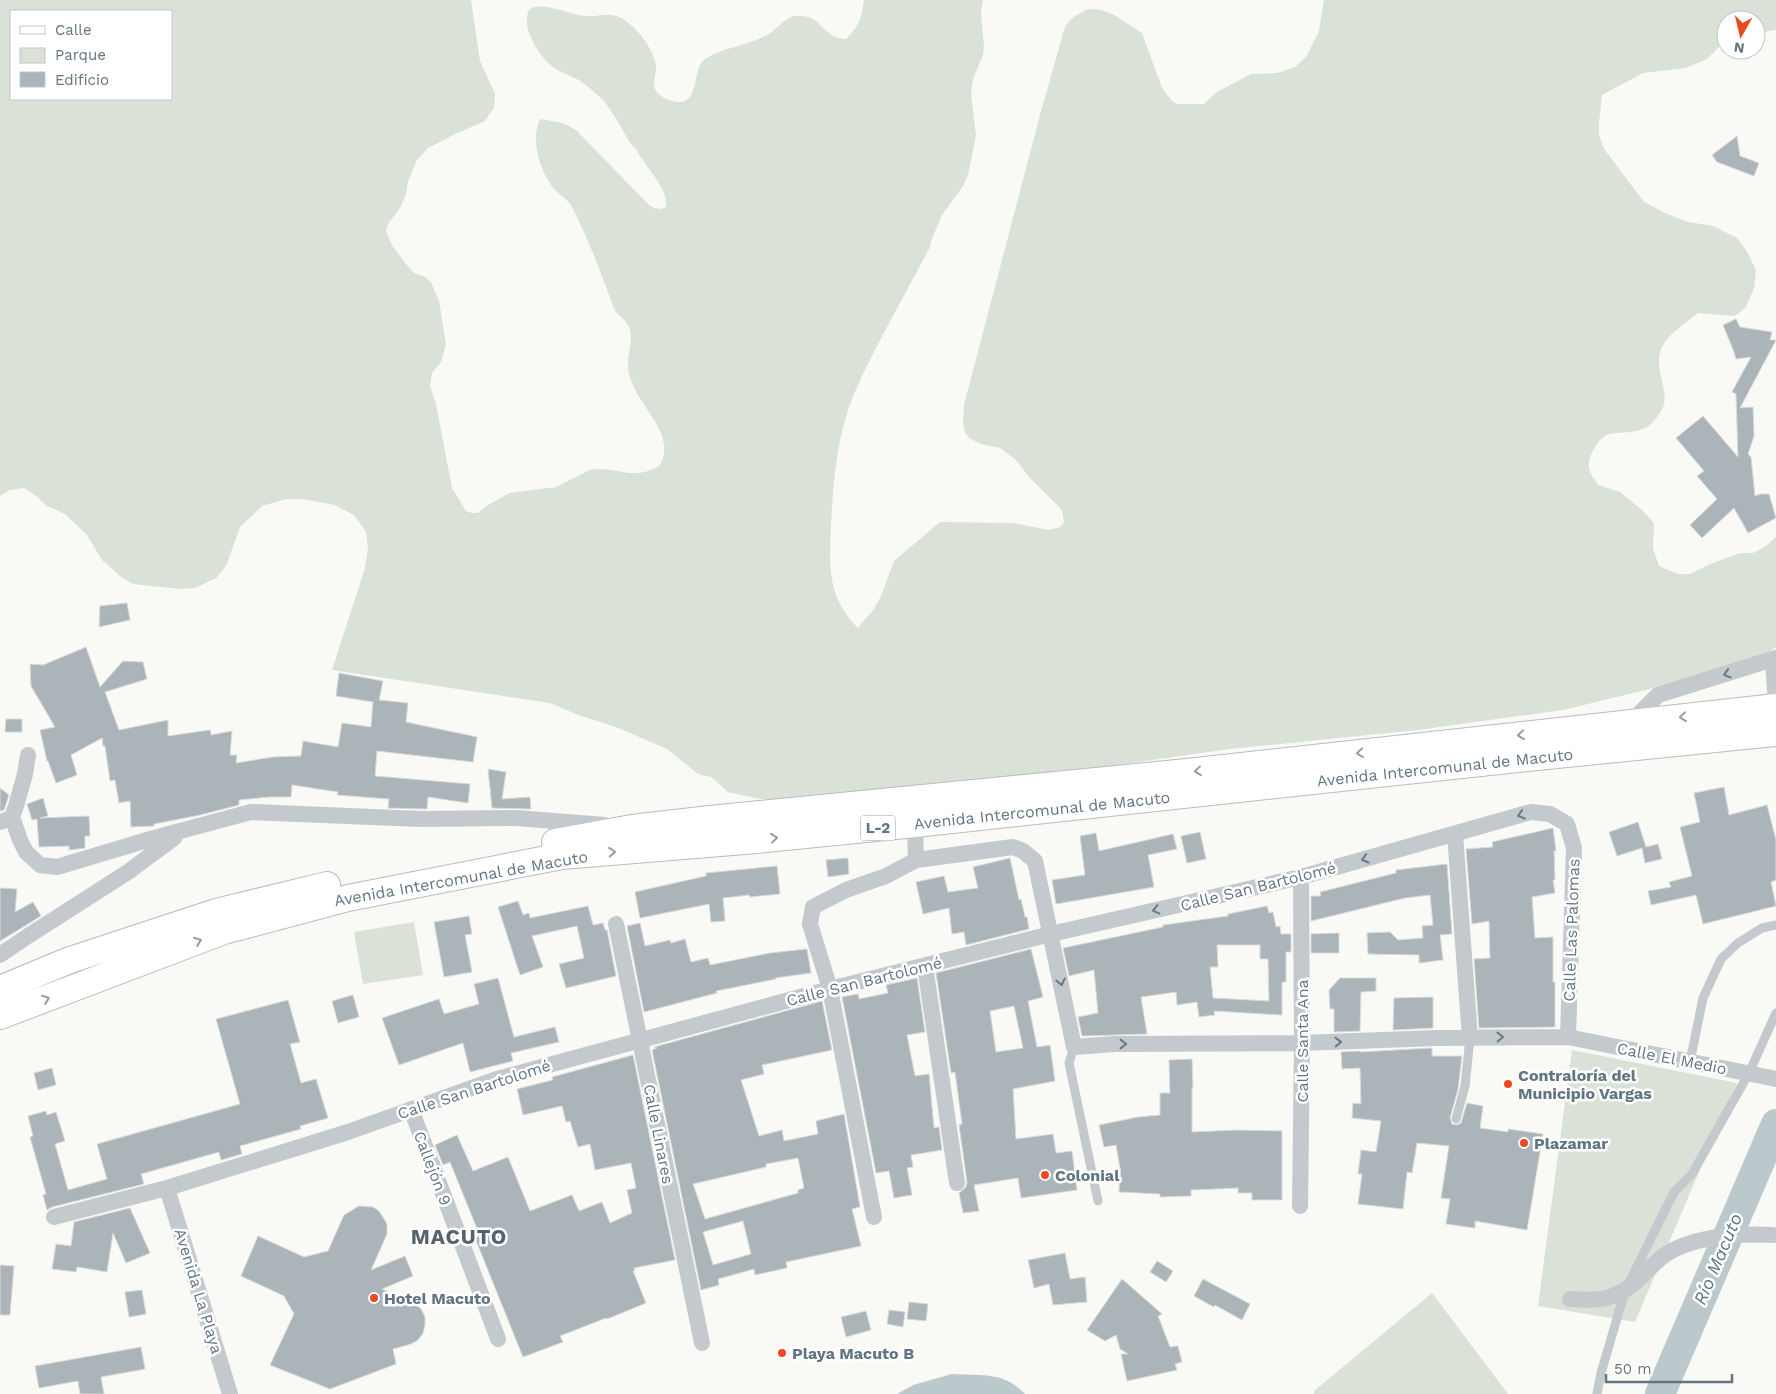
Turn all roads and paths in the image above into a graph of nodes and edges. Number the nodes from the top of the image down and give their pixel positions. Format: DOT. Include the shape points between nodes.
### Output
graph roads {
  1 [pos="1775,659"];
  2 [pos="1776,705"];
  3 [pos="1636,722"];
  4 [pos="1776,733"];
  5 [pos="28,755"];
  6 [pos="6,819"];
  7 [pos="915,824"];
  8 [pos="1567,824"];
  9 [pos="632,828"];
  10 [pos="183,831"];
  11 [pos="1455,834"];
  12 [pos="916,860"];
  13 [pos="1301,877"];
  14 [pos="616,924"];
  15 [pos="1776,925"];
  16 [pos="1051,934"];
  17 [pos="0,955"];
  18 [pos="925,966"];
  19 [pos="0,989"];
  20 [pos="830,989"];
  21 [pos="1776,1014"];
  22 [pos="0,1016"];
  23 [pos="1568,1037"];
  24 [pos="1470,1038"];
  25 [pos="640,1040"];
  26 [pos="1302,1043"];
  27 [pos="1074,1047"];
  28 [pos="1690,1062"];
  29 [pos="1762,1076"];
  30 [pos="411,1109"];
  31 [pos="1456,1119"];
  32 [pos="957,1183"];
  33 [pos="167,1188"];
  34 [pos="1098,1201"];
  35 [pos="1300,1206"];
  36 [pos="54,1217"];
  37 [pos="874,1217"];
  38 [pos="1775,1234"];
  39 [pos="1570,1299"];
  40 [pos="498,1339"];
  41 [pos="702,1343"];
  42 [pos="230,1394"];
  43 [pos="1597,1394"];
  1 -- 2 [label="street"];
  1 -- 3 [label="street, one-way" via="1658,695"];
  2 -- 3 [label="main road, Avenida Intercomunal de Macuto / L-2, one-way"];
  3 -- 9 [label="main road, Avenida Intercomunal de Macuto / L-2, one-way" via="1197,771"];
  4 -- 7 [label="main road, Avenida Intercomunal de Macuto / L-2"];
  5 -- 6 [label="street" via="25,774"];
  6 -- 10 [label="street" via="26,852 40,865 57,867"];
  7 -- 12 [label="street"];
  22 -- 7 [label="main road, Avenida Intercomunal de Macuto / L-2, one-way" via="224,931 348,898 562,856"];
  8 -- 11 [label="street, Calle San Bartolomé, one-way" via="1550,814 1531,812"];
  8 -- 23 [label="street, Calle Las Palomas" via="1574,848"];
  9 -- 10 [label="street" via="516,818 421,819 251,812"];
  9 -- 19 [label="main road, Avenida Intercomunal de Macuto / L-2" via="346,880 225,910 70,960"];
  10 -- 17 [label="street" via="128,872"];
  11 -- 13 [label="street, Calle San Bartolomé, one-way"];
  11 -- 24 [label="street"];
  12 -- 16 [label="street" via="1013,848 1023,852 1035,861"];
  12 -- 20 [label="street" via="813,907 810,924"];
  13 -- 16 [label="street, Calle San Bartolomé, one-way"];
  13 -- 26 [label="street, Calle Santa Ana"];
  14 -- 25 [label="street, Calle Linares"];
  15 -- 28 [label="lane" via="1762,928 1738,943 1721,959 1703,998"];
  16 -- 18 [label="street, Calle San Bartolomé"];
  16 -- 27 [label="street, one-way"];
  18 -- 20 [label="street, Calle San Bartolomé"];
  18 -- 32 [label="street"];
  20 -- 25 [label="street, Calle San Bartolomé"];
  20 -- 37 [label="street"];
  21 -- 29 [label="lane"];
  24 -- 23 [label="street, Calle El Medio, one-way"];
  23 -- 28 [label="street, Calle El Medio"];
  26 -- 24 [label="street, Calle El Medio, one-way"];
  24 -- 31 [label="lane" via="1465,1086"];
  25 -- 30 [label="street, Calle San Bartolomé" via="497,1079"];
  25 -- 41 [label="street, Calle Linares"];
  27 -- 26 [label="street, Calle El Medio, one-way"];
  26 -- 35 [label="street, Calle Santa Ana"];
  27 -- 34 [label="lane" via="1069,1063"];
  28 -- 29 [label="street, Calle El Medio"];
  29 -- 43 [label="lane" via="1692,1174 1674,1192 1624,1291"];
  30 -- 33 [label="street, Calle San Bartolomé"];
  30 -- 40 [label="street, Callejón 9"];
  33 -- 36 [label="street, Calle San Bartolomé"];
  33 -- 42 [label="street, Avenida La Playa"];
  38 -- 39 [label="street, bridge" via="1745,1234 1682,1246 1612,1298 1593,1301"];
}
